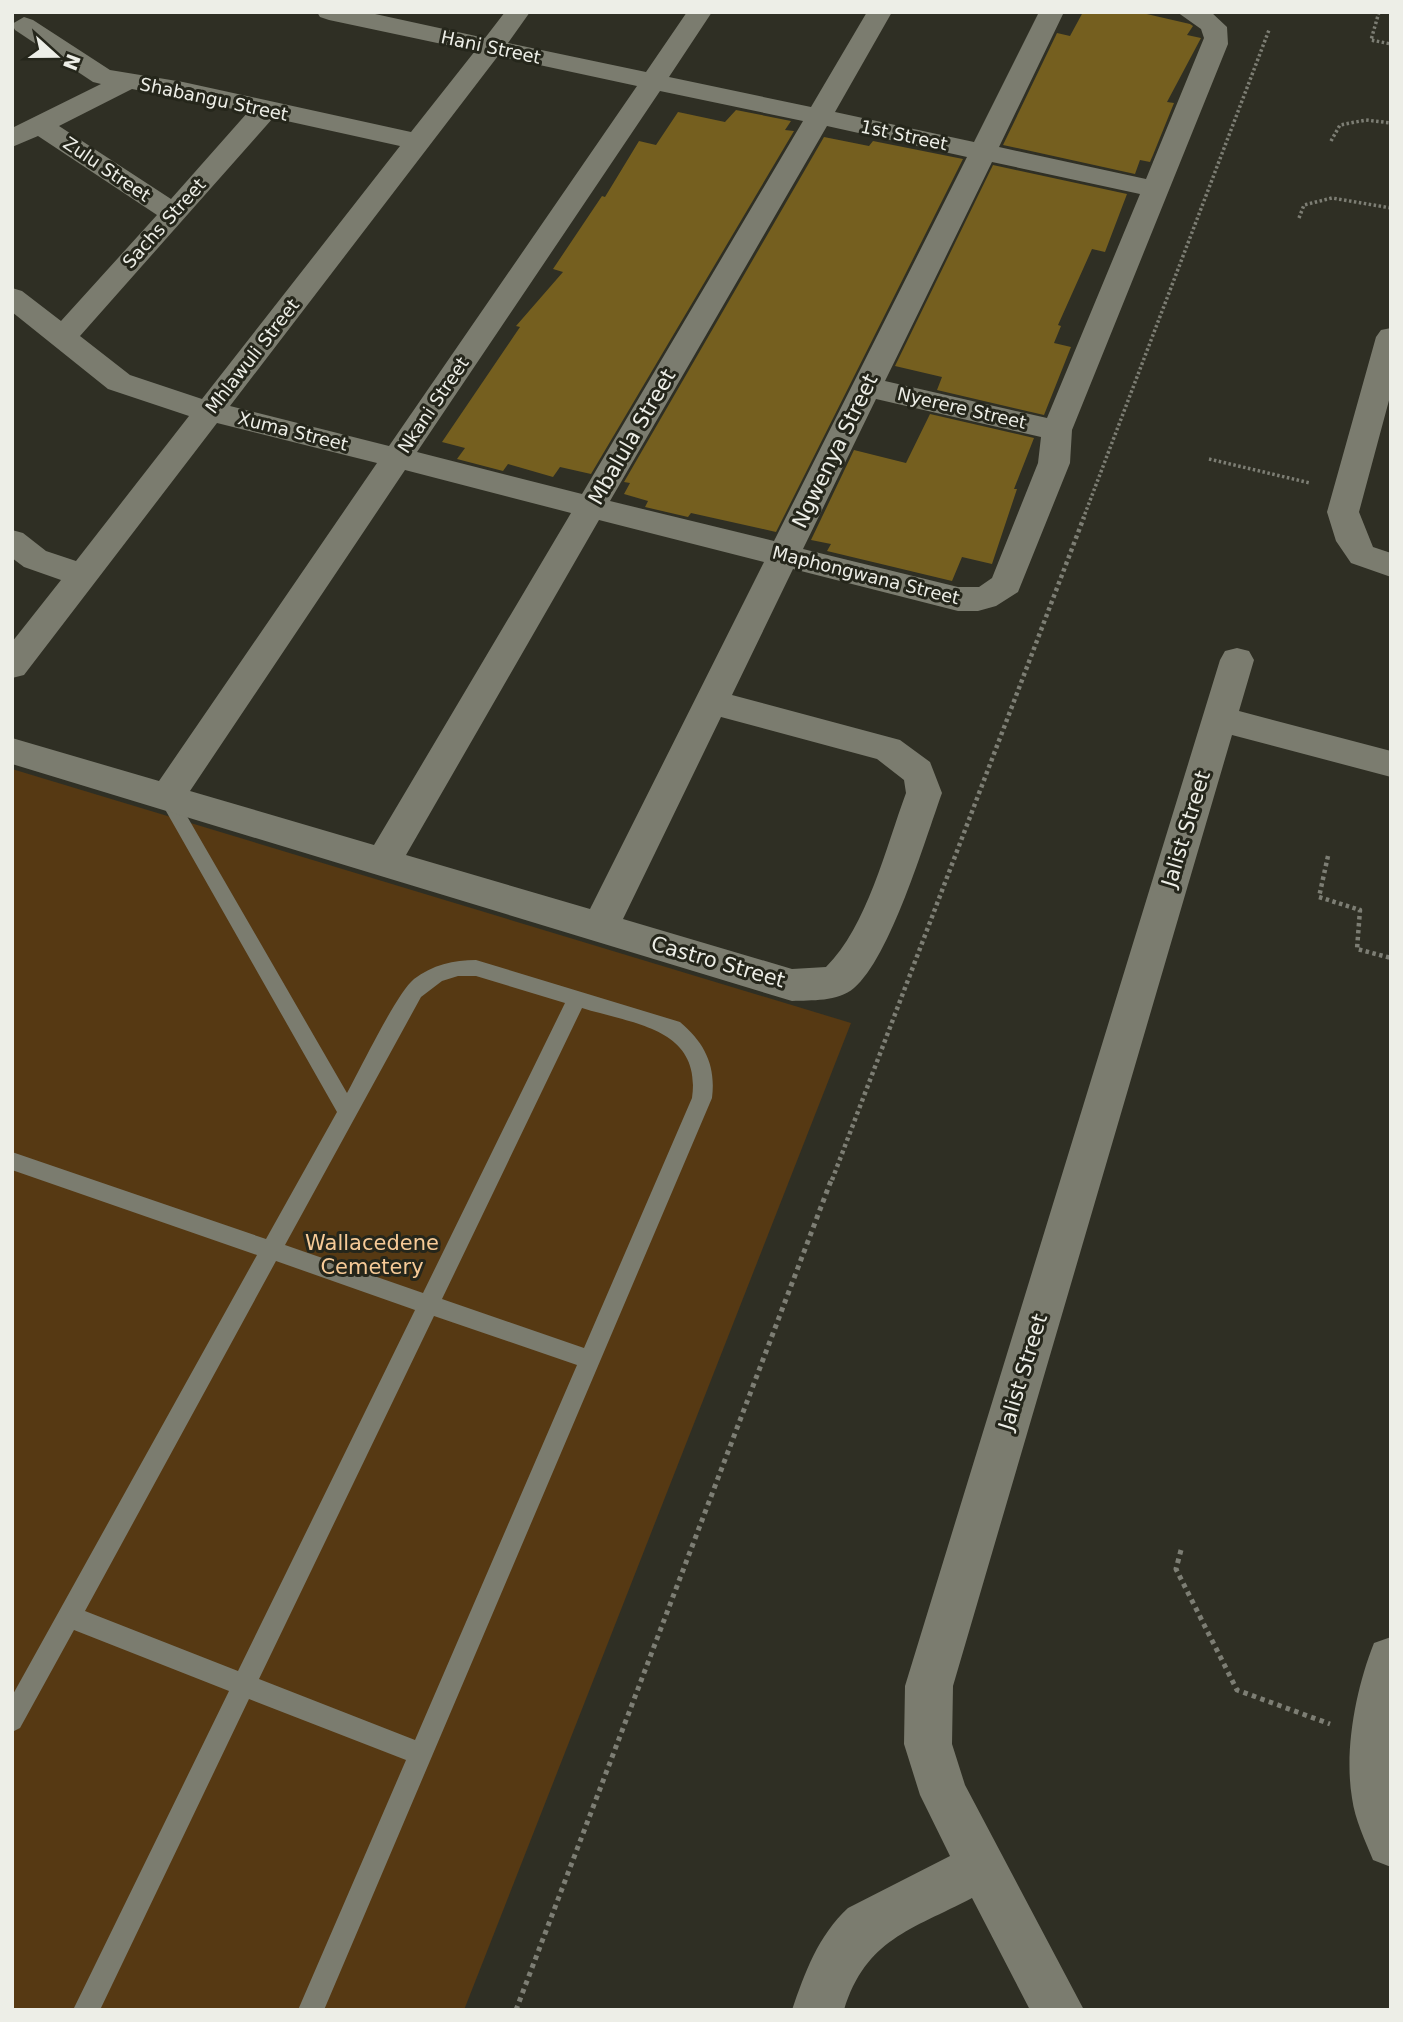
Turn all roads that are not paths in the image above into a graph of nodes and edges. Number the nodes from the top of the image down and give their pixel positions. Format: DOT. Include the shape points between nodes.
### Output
graph roads {
  1 [pos="53,12"];
  2 [pos="329,12"];
  3 [pos="518,12"];
  4 [pos="700,12"];
  5 [pos="880,12"];
  6 [pos="1052,12"];
  7 [pos="1188,12"];
  8 [pos="18,28"];
  9 [pos="491,47"];
  10 [pos="127,81"];
  11 [pos="653,82"];
  12 [pos="266,109"];
  13 [pos="819,117"];
  14 [pos="41,126"];
  15 [pos="12,139"];
  16 [pos="418,142"];
  17 [pos="983,152"];
  18 [pos="1156,189"];
  19 [pos="173,213"];
  20 [pos="12,297"];
  21 [pos="1391,337"];
  22 [pos="62,338"];
  23 [pos="867,387"];
  24 [pos="210,410"];
  25 [pos="1057,430"];
  26 [pos="398,457"];
  27 [pos="591,506"];
  28 [pos="12,541"];
  29 [pos="784,555"];
  30 [pos="1391,566"];
  31 [pos="82,575"];
  32 [pos="1237,660"];
  33 [pos="12,666"];
  34 [pos="711,702"];
  35 [pos="1219,719"];
  36 [pos="12,751"];
  37 [pos="1391,764"];
  38 [pos="167,797"];
  39 [pos="383,862"];
  40 [pos="600,927"];
  41 [pos="577,999"];
  42 [pos="346,1109"];
  43 [pos="12,1161"];
  44 [pos="269,1250"];
  45 [pos="429,1305"];
  46 [pos="590,1360"];
  47 [pos="69,1616"];
  48 [pos="1391,1660"];
  49 [pos="244,1685"];
  50 [pos="12,1720"];
  51 [pos="421,1754"];
  52 [pos="1391,1842"];
  53 [pos="982,1866"];
  54 [pos="86,2010"];
  55 [pos="311,2010"];
  56 [pos="818,2010"];
  57 [pos="1058,2010"];
  1 -- 8 [label="street"];
  2 -- 9 [label="street, Hani Street"];
  3 -- 9 [label="street, Mhlawuli Street"];
  4 -- 11 [label="street, Nkani Street"];
  5 -- 13 [label="street, Mbalula Street"];
  6 -- 17 [label="street, Ngwenya Street"];
  7 -- 18 [label="street, Maphongwana Street" via="1208,21 1217,39"];
  8 -- 10 [label="street, Shabangu Street" via="102,76"];
  9 -- 11 [label="street, Hani Street"];
  9 -- 16 [label="street, Mhlawuli Street"];
  10 -- 12 [label="street, Shabangu Street"];
  10 -- 14 [label="street"];
  11 -- 13 [label="street, 1st Street"];
  11 -- 26 [label="street, Nkani Street"];
  12 -- 16 [label="street, Shabangu Street"];
  12 -- 19 [label="street, Sachs Street"];
  13 -- 17 [label="street, 1st Street"];
  13 -- 27 [label="street, Mbalula Street"];
  14 -- 15 [label="street"];
  14 -- 19 [label="street, Zulu Street"];
  16 -- 24 [label="street, Mhlawuli Street"];
  17 -- 18 [label="street, 1st Street"];
  17 -- 23 [label="street, Ngwenya Street"];
  18 -- 25 [label="street, Maphongwana Street"];
  19 -- 22 [label="street, Sachs Street"];
  20 -- 22 [label="street, Xuma Street"];
  21 -- 30 [label="street" via="1343,512 1362,555"];
  22 -- 24 [label="street, Xuma Street" via="119,382"];
  23 -- 25 [label="street, Nyerere Street"];
  23 -- 29 [label="street, Ngwenya Street"];
  24 -- 26 [label="street, Xuma Street"];
  24 -- 31 [label="street, Mhlawuli Street"];
  25 -- 29 [label="street, Maphongwana Street" via="1054,463 1006,584 993,595 958,599"];
  26 -- 27 [label="street, Maphongwana Street"];
  26 -- 38 [label="street, Nkani Street"];
  27 -- 29 [label="street, Maphongwana Street"];
  27 -- 39 [label="street, Mbalula Street"];
  28 -- 31 [label="street" via="35,559"];
  29 -- 34 [label="street, Ngwenya Street"];
  31 -- 33 [label="street, Mhlawuli Street"];
  32 -- 35 [label="street, Jalist Street"];
  34 -- 40 [label="street, Ngwenya Street"];
  34 -- 40 [label="street, Castro Street" via="888,749 918,770 925,793 863,950 832,982 792,985"];
  35 -- 37 [label="street"];
  35 -- 53 [label="street, Jalist Street" via="929,1686 926,1715 934,1770"];
  36 -- 38 [label="street, Castro Street"];
  38 -- 39 [label="street, Castro Street"];
  38 -- 42 [label="lane"];
  39 -- 40 [label="street, Castro Street"];
  41 -- 42 [label="lane" via="477,968 440,972 426,979 404,1003"];
  41 -- 45 [label="lane"];
  41 -- 46 [label="lane" via="673,1028 694,1048 705,1072 702,1098"];
  42 -- 44 [label="lane"];
  43 -- 44 [label="lane"];
  44 -- 45 [label="lane"];
  44 -- 47 [label="lane"];
  45 -- 46 [label="lane"];
  45 -- 49 [label="lane"];
  46 -- 51 [label="lane"];
  47 -- 49 [label="lane"];
  47 -- 50 [label="lane"];
  48 -- 52 [label="street" via="1372,1767 1373,1788"];
  49 -- 51 [label="lane"];
  49 -- 54 [label="lane"];
  51 -- 55 [label="lane"];
  53 -- 56 [label="street" via="853,1937 831,1968"];
  53 -- 57 [label="street, Jalist Street"];
}
